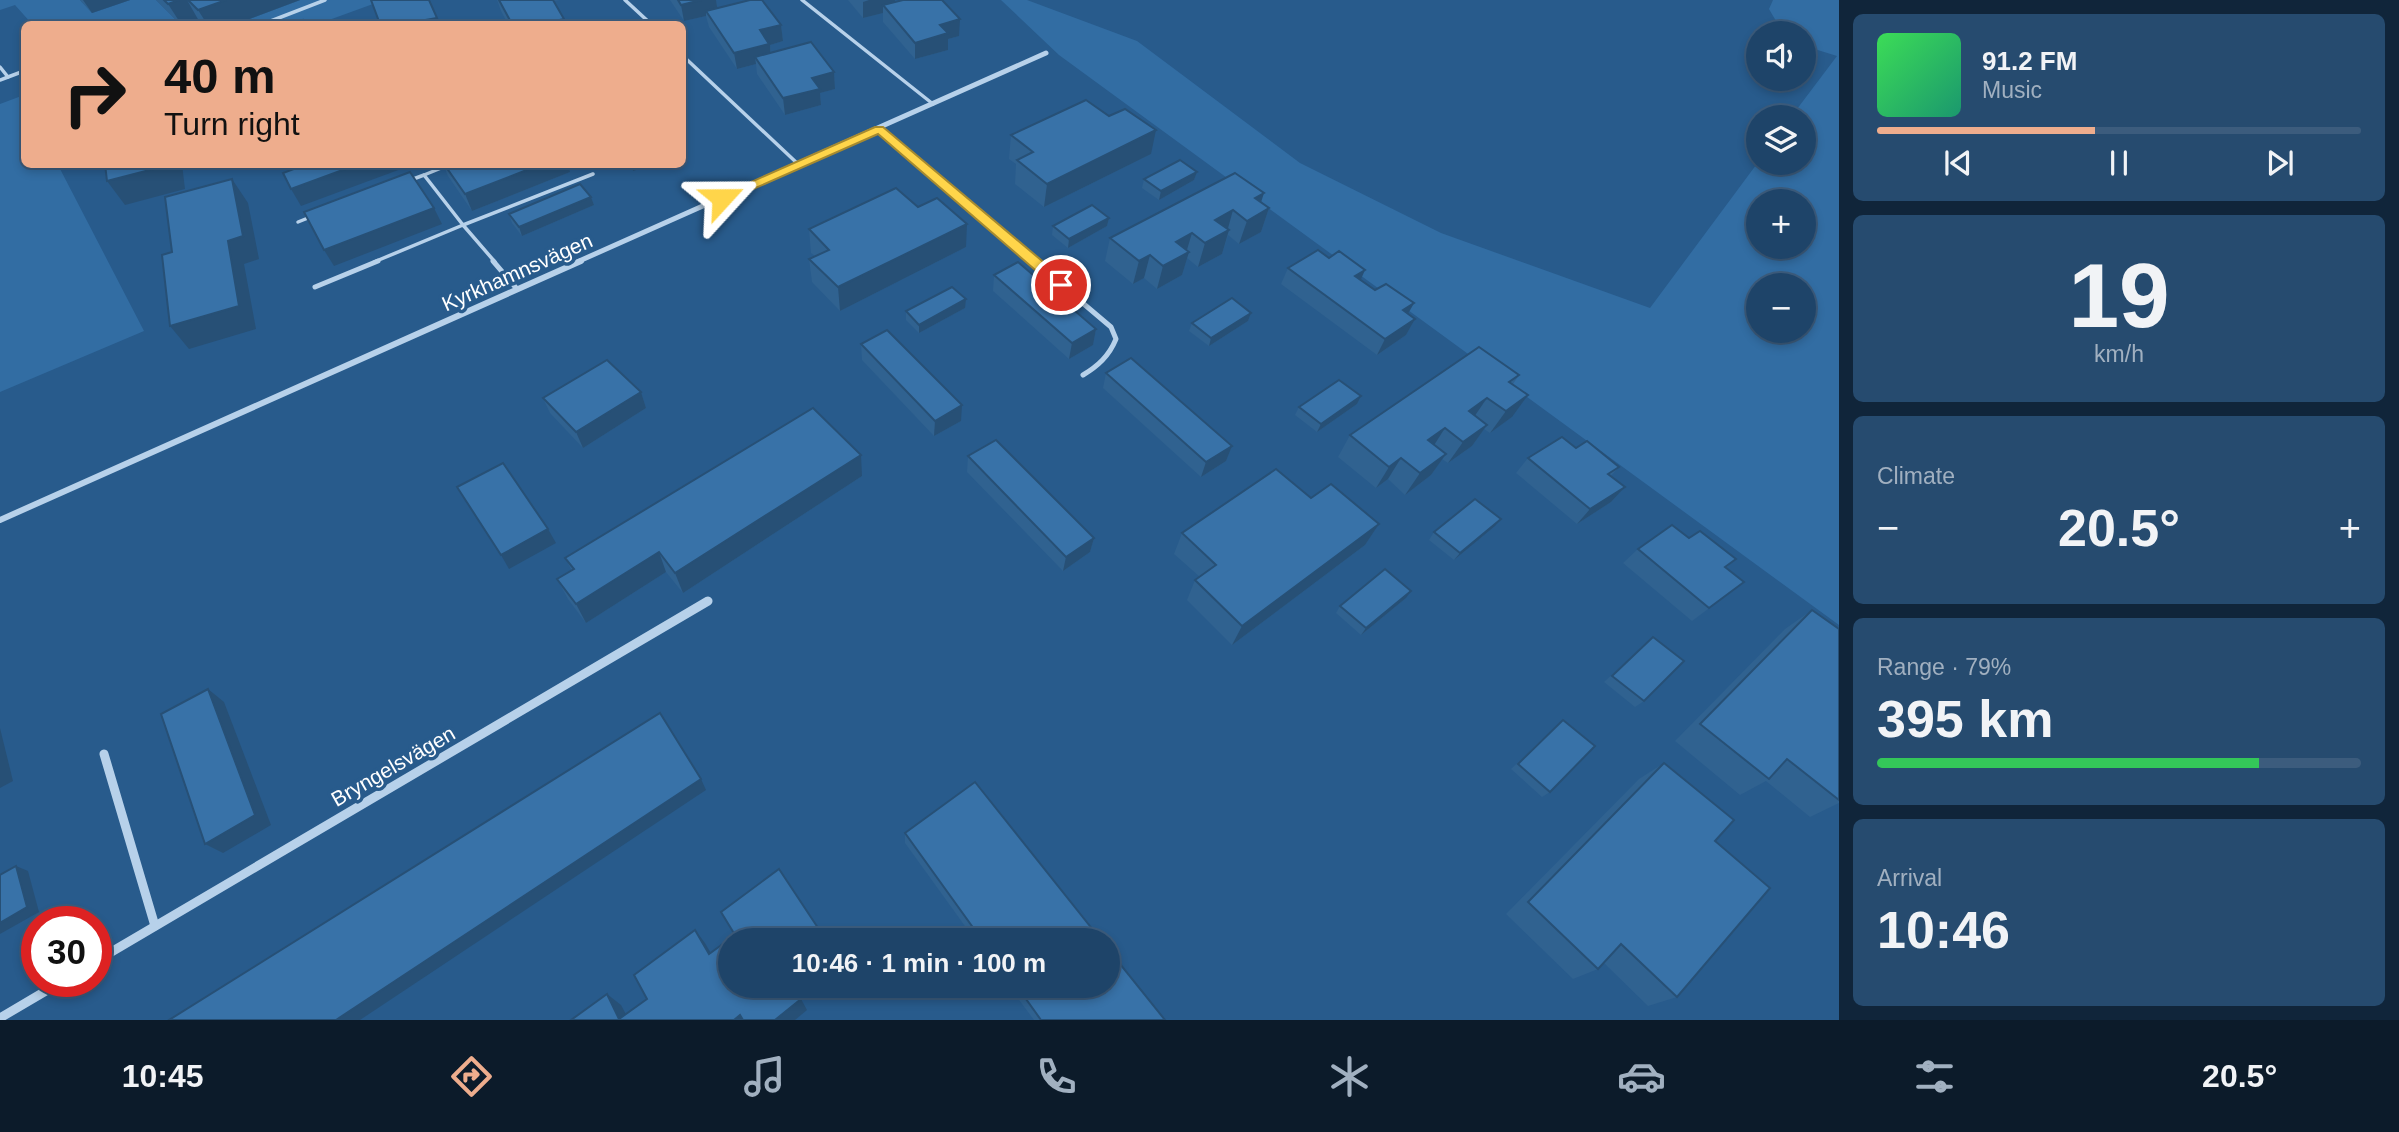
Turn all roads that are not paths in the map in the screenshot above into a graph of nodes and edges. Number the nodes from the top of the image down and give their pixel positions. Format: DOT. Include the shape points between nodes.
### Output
graph roads {
  1 [pos="325,0"];
  2 [pos="625,0"];
  3 [pos="802,0"];
  4 [pos="271,21"];
  5 [pos="647,21"];
  6 [pos="1046,53"];
  7 [pos="686,59"];
  8 [pos="0,67"];
  9 [pos="21,72"];
  10 [pos="8,77"];
  11 [pos="0,80"];
  12 [pos="933,104"];
  13 [pos="879,130"];
  14 [pos="798,164"];
  15 [pos="441,168"];
  16 [pos="593,174"];
  17 [pos="424,175"];
  18 [pos="399,184"];
  19 [pos="323,212"];
  20 [pos="298,222"];
  21 [pos="463,225"];
  22 [pos="315,287"];
  23 [pos="517,289"];
  24 [pos="1083,375"];
  25 [pos="0,520"];
  26 [pos="708,601"];
  27 [pos="104,754"];
  28 [pos="155,926"];
  29 [pos="112,952"];
  30 [pos="36,997"];
  31 [pos="0,1018"];
  1 -- 4 [label="lane"];
  2 -- 5 [label="lane"];
  3 -- 12 [label="lane"];
  6 -- 12 [label="street, Kyrkhamnsvägen"];
  7 -- 14 [label="lane"];
  8 -- 10 [label="lane"];
  9 -- 10 [label="lane"];
  10 -- 11 [label="lane"];
  12 -- 13 [label="street, Kyrkhamnsvägen"];
  13 -- 14 [label="street, Kyrkhamnsvägen"];
  13 -- 24 [label="lane" via="1111,327 1116,339 1111,352"];
  14 -- 23 [label="street, Kyrkhamnsvägen"];
  15 -- 17 [label="lane"];
  16 -- 21 [label="lane"];
  17 -- 18 [label="lane"];
  17 -- 21 [label="lane"];
  19 -- 20 [label="lane"];
  21 -- 22 [label="lane"];
  21 -- 23 [label="lane"];
  23 -- 25 [label="street, Kyrkhamnsvägen"];
  26 -- 28 [label="street, Bryngelsvägen"];
  27 -- 28 [label="street"];
  28 -- 29 [label="street, Bryngelsvägen"];
  30 -- 31 [label="street"];
}
